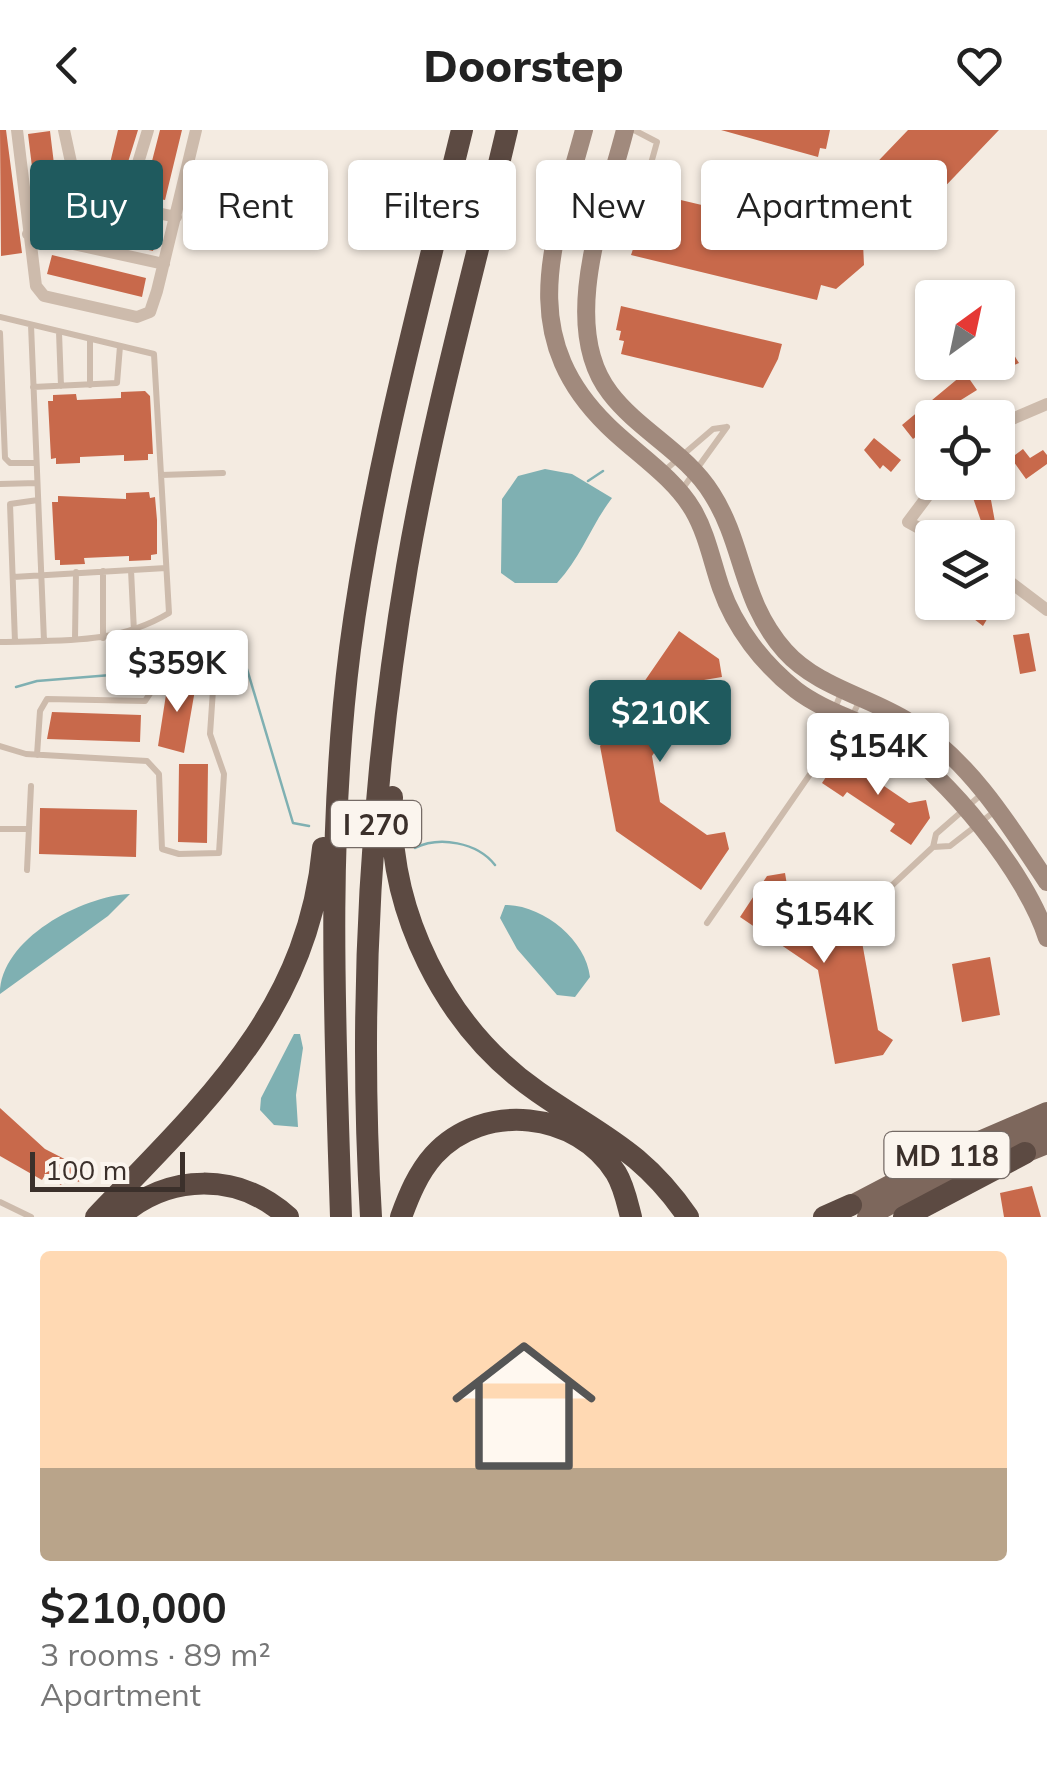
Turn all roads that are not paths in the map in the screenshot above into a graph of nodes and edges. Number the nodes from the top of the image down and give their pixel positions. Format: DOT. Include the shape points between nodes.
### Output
graph roads {
  1 [pos="17,130"];
  2 [pos="64,130"];
  3 [pos="148,130"];
  4 [pos="196,130"];
  5 [pos="462,130"];
  6 [pos="507,130"];
  7 [pos="584,130"];
  8 [pos="625,130"];
  9 [pos="634,130"];
  10 [pos="70,160"];
  11 [pos="139,160"];
  12 [pos="618,160"];
  13 [pos="652,160"];
  14 [pos="163,214"];
  15 [pos="176,217"];
  16 [pos="28,234"];
  17 [pos="595,250"];
  18 [pos="164,264"];
  19 [pos="0,318"];
  20 [pos="31,325"];
  21 [pos="60,332"];
  22 [pos="0,333"];
  23 [pos="90,339"];
  24 [pos="120,346"];
  25 [pos="90,385"];
  26 [pos="61,386"];
  27 [pos="33,387"];
  28 [pos="1047,404"];
  29 [pos="1015,418"];
  30 [pos="433,436"];
  31 [pos="677,456"];
  32 [pos="36,463"];
  33 [pos="223,473"];
  34 [pos="661,474"];
  35 [pos="696,474"];
  36 [pos="161,475"];
  37 [pos="37,483"];
  38 [pos="0,484"];
  39 [pos="679,493"];
  40 [pos="38,500"];
  41 [pos="924,500"];
  42 [pos="915,526"];
  43 [pos="166,568"];
  44 [pos="131,570"];
  45 [pos="103,571"];
  46 [pos="76,572"];
  47 [pos="41,574"];
  48 [pos="13,577"];
  49 [pos="1015,586"];
  50 [pos="1047,610"];
  51 [pos="134,632"];
  52 [pos="102,638"];
  53 [pos="75,639"];
  54 [pos="44,641"];
  55 [pos="0,642"];
  56 [pos="15,642"];
  57 [pos="350,652"];
  58 [pos="843,690"];
  59 [pos="861,698"];
  60 [pos="832,712"];
  61 [pos="850,720"];
  62 [pos="0,746"];
  63 [pos="37,755"];
  64 [pos="822,757"];
  65 [pos="30,786"];
  66 [pos="984,792"];
  67 [pos="964,808"];
  68 [pos="997,810"];
  69 [pos="978,826"];
  70 [pos="0,829"];
  71 [pos="27,829"];
  72 [pos="933,848"];
  73 [pos="27,870"];
  74 [pos="1047,882"];
  75 [pos="871,905"];
  76 [pos="707,924"];
  77 [pos="1047,938"];
  78 [pos="1047,1112"];
  79 [pos="1047,1128"];
  80 [pos="1036,1148"];
  81 [pos="0,1202"];
  82 [pos="843,1214"];
  83 [pos="31,1217"];
  84 [pos="96,1217"];
  85 [pos="119,1217"];
  86 [pos="288,1217"];
  87 [pos="340,1217"];
  88 [pos="370,1217"];
  89 [pos="401,1217"];
  90 [pos="631,1217"];
  91 [pos="688,1217"];
  92 [pos="882,1217"];
  93 [pos="904,1217"];
  1 -- 16 [label="street"];
  2 -- 10 [label="street"];
  3 -- 11 [label="street"];
  4 -- 15 [label="street"];
  5 -- 57 [label="highway, I 270" via="386,436"];
  6 -- 30 [label="highway, I 270"];
  7 -- 34 [label="street" via="547,282 552,338 580,398"];
  8 -- 12 [label="street"];
  9 -- 13 [label="lane" via="657,142"];
  14 -- 15 [label="street"];
  15 -- 18 [label="street"];
  16 -- 18 [label="street"];
  16 -- 18 [label="street" via="36,286 44,296 138,318 150,312"];
  17 -- 31 [label="street" via="584,306 594,363 609,392"];
  19 -- 20 [label="lane"];
  20 -- 21 [label="lane"];
  20 -- 27 [label="lane"];
  21 -- 23 [label="lane"];
  21 -- 26 [label="lane"];
  22 -- 32 [label="lane" via="5,458"];
  23 -- 24 [label="lane"];
  23 -- 25 [label="lane"];
  24 -- 25 [label="lane" via="117,383"];
  24 -- 36 [label="lane" via="154,354"];
  25 -- 26 [label="lane"];
  26 -- 27 [label="lane"];
  27 -- 32 [label="lane"];
  28 -- 29 [label="street"];
  30 -- 88 [label="highway, I 270" via="394,658 373,862 366,1032"];
  30 -- 91 [label="highway" via="392,805 397,869 414,932 446,996 492,1054 634,1153"];
  31 -- 34 [label="lane"];
  31 -- 35 [label="street"];
  31 -- 35 [label="lane" via="727,427"];
  32 -- 37 [label="lane"];
  33 -- 36 [label="lane"];
  34 -- 39 [label="street"];
  35 -- 39 [label="lane"];
  35 -- 58 [label="street" via="727,525 764,626 789,655"];
  36 -- 43 [label="lane"];
  37 -- 38 [label="lane"];
  37 -- 40 [label="lane"];
  39 -- 60 [label="street" via="692,507 744,634 766,664"];
  40 -- 47 [label="lane"];
  40 -- 48 [label="lane" via="10,504"];
  41 -- 42 [label="street" via="908,522"];
  43 -- 44 [label="lane"];
  43 -- 51 [label="lane" via="169,613"];
  44 -- 45 [label="lane"];
  44 -- 51 [label="lane"];
  45 -- 46 [label="lane"];
  45 -- 52 [label="lane"];
  46 -- 47 [label="lane"];
  46 -- 53 [label="lane"];
  47 -- 48 [label="lane"];
  47 -- 54 [label="lane"];
  48 -- 56 [label="lane"];
  49 -- 50 [label="street"];
  51 -- 52 [label="lane"];
  52 -- 53 [label="lane"];
  53 -- 54 [label="lane"];
  54 -- 56 [label="lane"];
  55 -- 56 [label="lane"];
  57 -- 84 [label="highway" via="312,913 290,975 239,1064"];
  57 -- 87 [label="highway, I 270" via="332,958"];
  58 -- 59 [label="street"];
  58 -- 60 [label="lane"];
  59 -- 61 [label="lane"];
  59 -- 66 [label="street" via="948,752"];
  60 -- 61 [label="street"];
  60 -- 64 [label="lane"];
  61 -- 64 [label="lane" via="836,749"];
  61 -- 67 [label="street" via="919,758"];
  62 -- 63 [label="lane"];
  63 -- 63 [label="lane" via="147,761 159,774 162,849 219,854 224,774 210,734 213,690 206,678 172,670 145,701 47,699"];
  64 -- 76 [label="lane"];
  65 -- 71 [label="lane"];
  66 -- 67 [label="lane"];
  66 -- 68 [label="street"];
  67 -- 69 [label="street"];
  67 -- 72 [label="lane" via="936,834"];
  68 -- 69 [label="lane"];
  68 -- 74 [label="street"];
  69 -- 72 [label="lane" via="950,846"];
  69 -- 77 [label="street" via="1030,898"];
  70 -- 71 [label="lane"];
  71 -- 73 [label="lane"];
  72 -- 75 [label="lane"];
  78 -- 82 [label="main road, MD 118" via="948,1155"];
  79 -- 82 [label="main road"];
  80 -- 92 [label="main road, MD 118"];
  80 -- 93 [label="highway"];
  81 -- 83 [label="lane"];
  85 -- 86 [label="highway" via="158,1191 198,1183 239,1188"];
  89 -- 90 [label="highway" via="436,1152 476,1126 520,1119 565,1129 599,1152 616,1172"];
}
